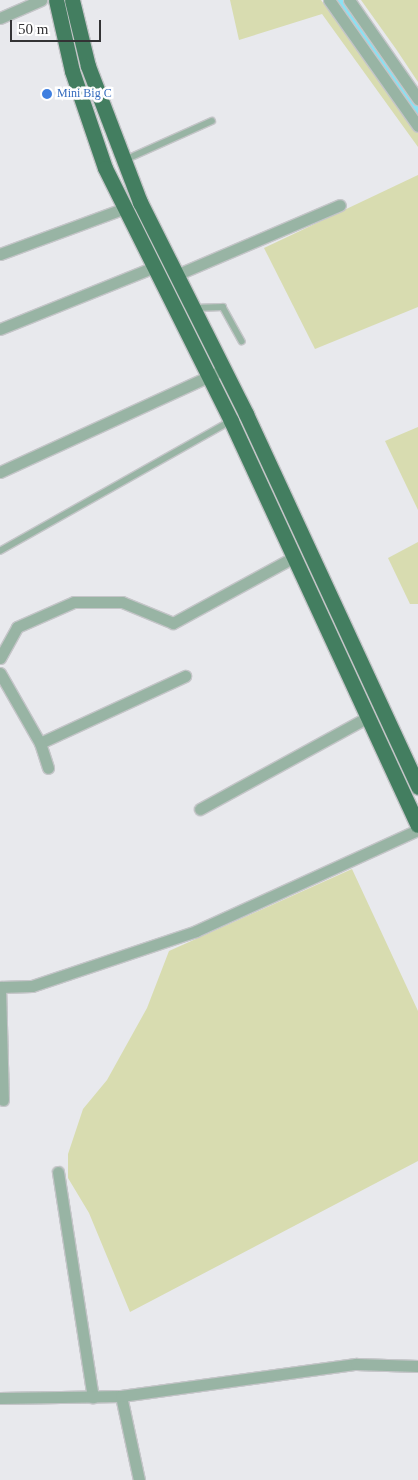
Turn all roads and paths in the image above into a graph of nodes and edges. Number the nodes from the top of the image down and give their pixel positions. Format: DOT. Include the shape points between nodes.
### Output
graph roads {
  1 [pos="41,0"];
  2 [pos="56,0"];
  3 [pos="72,0"];
  4 [pos="329,0"];
  5 [pos="349,0"];
  6 [pos="0,18"];
  7 [pos="418,99"];
  8 [pos="212,121"];
  9 [pos="418,126"];
  10 [pos="123,161"];
  11 [pos="340,206"];
  12 [pos="125,208"];
  13 [pos="0,254"];
  14 [pos="154,267"];
  15 [pos="176,275"];
  16 [pos="194,308"];
  17 [pos="0,329"];
  18 [pos="242,341"];
  19 [pos="223,370"];
  20 [pos="208,376"];
  21 [pos="231,421"];
  22 [pos="0,472"];
  23 [pos="0,551"];
  24 [pos="294,556"];
  25 [pos="0,658"];
  26 [pos="0,673"];
  27 [pos="185,676"];
  28 [pos="366,718"];
  29 [pos="40,743"];
  30 [pos="48,768"];
  31 [pos="418,787"];
  32 [pos="200,809"];
  33 [pos="418,824"];
  34 [pos="418,830"];
  35 [pos="0,987"];
  36 [pos="2,1100"];
  37 [pos="58,1172"];
  38 [pos="418,1366"];
  39 [pos="121,1396"];
  40 [pos="93,1397"];
  41 [pos="0,1398"];
  42 [pos="139,1480"];
  1 -- 6 [label="street"];
  2 -- 12 [label="highway" via="72,71 105,168"];
  3 -- 10 [label="highway" via="88,66"];
  4 -- 9 [label="street"];
  5 -- 7 [label="street"];
  8 -- 10 [label="lane"];
  10 -- 15 [label="highway"];
  11 -- 15 [label="street"];
  12 -- 13 [label="street"];
  12 -- 14 [label="highway"];
  14 -- 17 [label="street"];
  14 -- 20 [label="highway"];
  15 -- 16 [label="highway"];
  16 -- 18 [label="lane" via="223,307"];
  16 -- 19 [label="highway"];
  19 -- 20 [label="street"];
  19 -- 31 [label="highway"];
  20 -- 21 [label="highway"];
  20 -- 22 [label="street"];
  21 -- 23 [label="lane"];
  21 -- 24 [label="highway"];
  24 -- 25 [label="street" via="173,623 122,602 74,602 17,627"];
  24 -- 28 [label="highway"];
  26 -- 29 [label="street"];
  27 -- 29 [label="street"];
  28 -- 32 [label="street"];
  28 -- 33 [label="highway"];
  29 -- 30 [label="street"];
  34 -- 35 [label="street" via="196,931 32,986"];
  35 -- 36 [label="street"];
  37 -- 40 [label="street"];
  38 -- 39 [label="street" via="356,1364"];
  39 -- 40 [label="street"];
  39 -- 42 [label="street"];
  40 -- 41 [label="street"];
}
